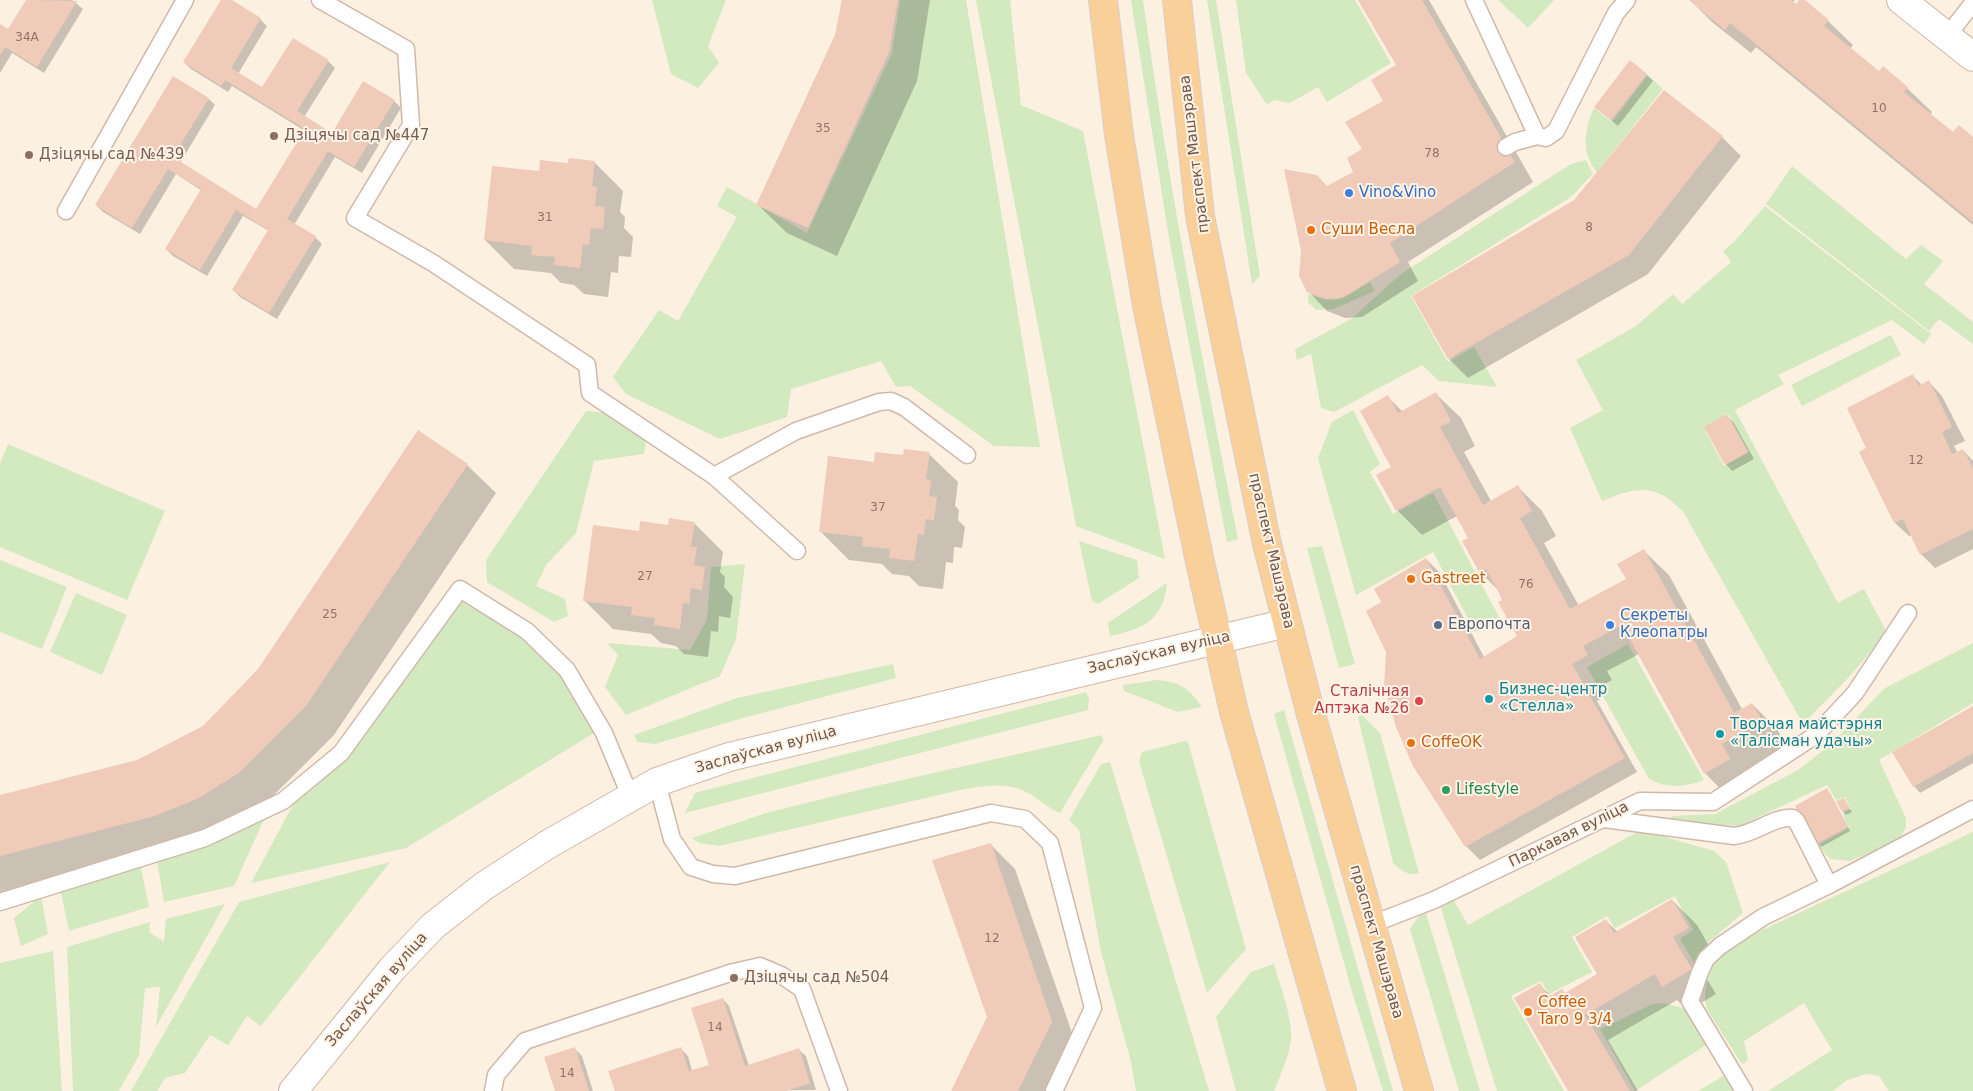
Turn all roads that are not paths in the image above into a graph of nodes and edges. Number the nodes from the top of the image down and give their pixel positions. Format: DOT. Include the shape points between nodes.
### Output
graph roads {
  1 [pos="185,0"];
  2 [pos="320,0"];
  3 [pos="1103,0"];
  4 [pos="1177,0"];
  5 [pos="1474,0"];
  6 [pos="1627,0"];
  7 [pos="1901,0"];
  8 [pos="1973,3"];
  9 [pos="1947,36"];
  10 [pos="1973,57"];
  11 [pos="1537,136"];
  12 [pos="1506,148"];
  13 [pos="66,211"];
  14 [pos="967,455"];
  15 [pos="714,476"];
  16 [pos="797,551"];
  17 [pos="1908,613"];
  18 [pos="1287,623"];
  19 [pos="1218,640"];
  20 [pos="657,782"];
  21 [pos="631,798"];
  22 [pos="1973,809"];
  23 [pos="1604,819"];
  24 [pos="1829,885"];
  25 [pos="0,902"];
  26 [pos="1370,925"];
  27 [pos="293,1091"];
  28 [pos="493,1091"];
  29 [pos="839,1091"];
  30 [pos="1054,1091"];
  31 [pos="1342,1091"];
  32 [pos="1419,1091"];
  33 [pos="1744,1091"];
  1 -- 13 [label="lane"];
  2 -- 15 [label="lane" via="406,49 411,125 355,218 433,262 587,364 590,393"];
  3 -- 19 [label="main road" via="1119,135 1147,306"];
  4 -- 18 [label="main road, праспект Машэрава" via="1200,216 1267,544"];
  5 -- 11 [label="lane"];
  6 -- 11 [label="lane" via="1616,13 1556,131 1546,138"];
  7 -- 9 [label="main road"];
  8 -- 9 [label="lane"];
  9 -- 10 [label="main road"];
  11 -- 12 [label="lane"];
  14 -- 15 [label="lane" via="904,407 891,401 796,431"];
  15 -- 16 [label="lane"];
  17 -- 23 [label="lane, Паркавая вуліца" via="1855,693 1816,735 1713,802 1640,801"];
  18 -- 19 [label="main road, Заслаўская вуліца"];
  18 -- 26 [label="main road, праспект Машэрава"];
  19 -- 20 [label="main road, Заслаўская вуліца" via="737,755"];
  19 -- 31 [label="main road" via="1234,712"];
  20 -- 21 [label="main road, Заслаўская вуліца"];
  20 -- 30 [label="lane" via="672,839 690,868 713,874 735,876 991,813 1025,819 1050,843 1093,1008"];
  21 -- 25 [label="lane" via="604,733 567,670 527,631 460,589 341,753 283,801 205,838"];
  21 -- 27 [label="main road, Заслаўская вуліца" via="547,845 484,886 433,926 392,969"];
  22 -- 24 [label="lane"];
  23 -- 24 [label="lane" via="1734,836 1749,834 1780,819 1793,818"];
  23 -- 26 [label="lane, Паркавая вуліца" via="1434,900"];
  24 -- 33 [label="lane" via="1763,917 1720,946 1706,959 1700,972 1690,1001"];
  26 -- 32 [label="main road, праспект Машэрава"];
  28 -- 29 [label="lane" via="496,1075 525,1041 760,966 802,989"];
}
